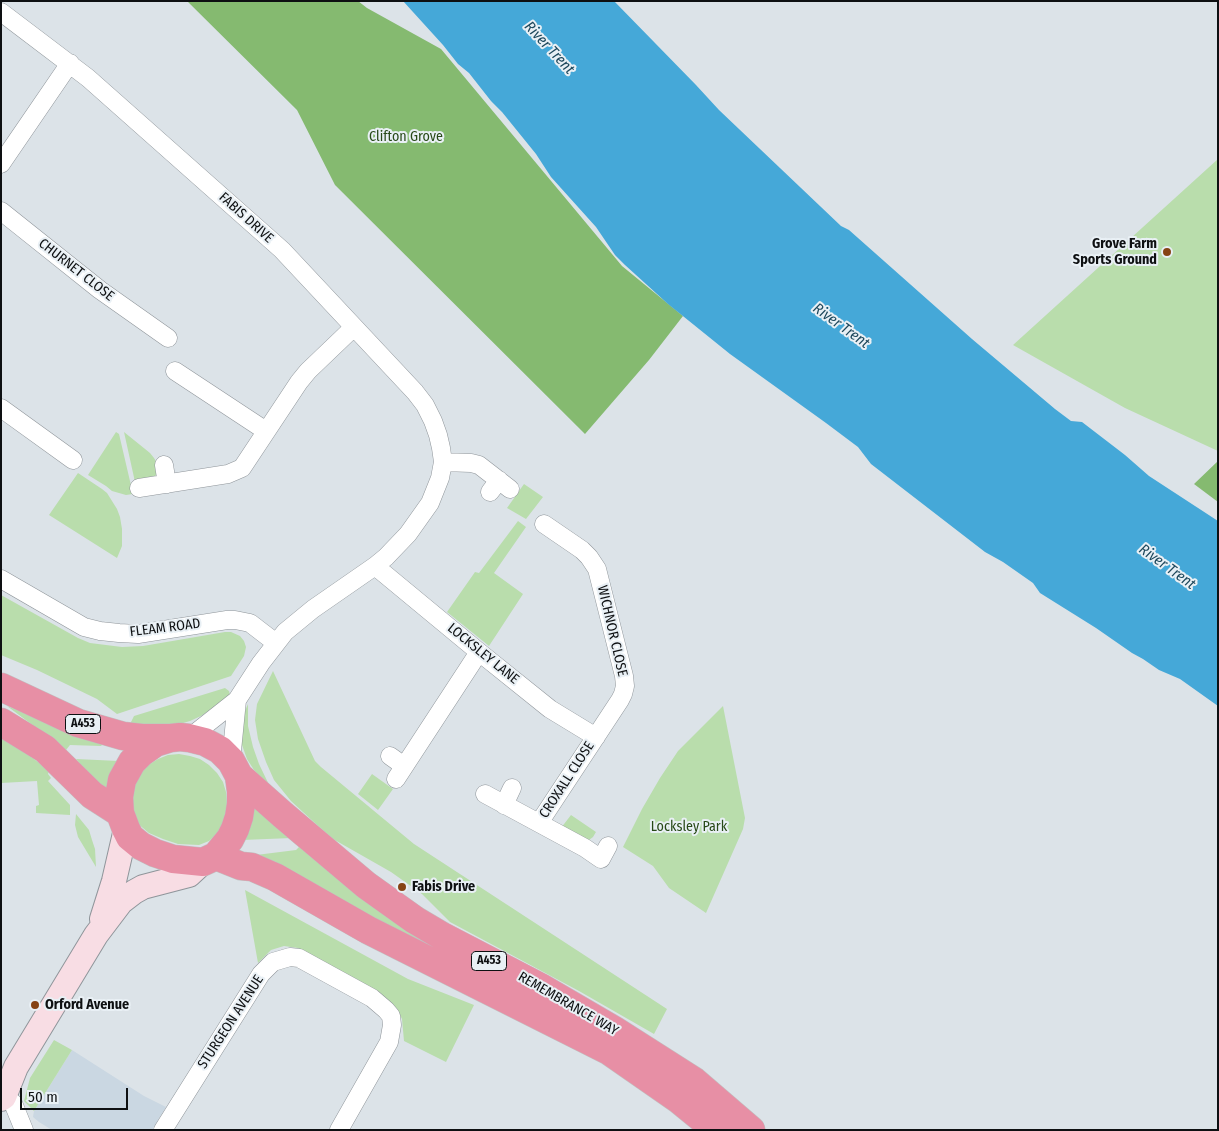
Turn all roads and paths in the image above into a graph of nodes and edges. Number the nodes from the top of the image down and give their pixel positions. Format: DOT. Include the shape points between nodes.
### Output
graph roads {
  1 [pos="1,12"];
  2 [pos="70,63"];
  3 [pos="1,164"];
  4 [pos="1,211"];
  5 [pos="354,327"];
  6 [pos="168,338"];
  7 [pos="175,371"];
  8 [pos="1,408"];
  9 [pos="266,432"];
  10 [pos="67,449"];
  11 [pos="443,462"];
  12 [pos="164,465"];
  13 [pos="168,484"];
  14 [pos="500,487"];
  15 [pos="139,488"];
  16 [pos="544,524"];
  17 [pos="375,566"];
  18 [pos="1,578"];
  19 [pos="276,642"];
  20 [pos="479,652"];
  21 [pos="1,688"];
  22 [pos="237,700"];
  23 [pos="1,722"];
  24 [pos="596,737"];
  25 [pos="180,738"];
  26 [pos="397,767"];
  27 [pos="235,768"];
  28 [pos="512,788"];
  29 [pos="485,794"];
  30 [pos="504,805"];
  31 [pos="123,821"];
  32 [pos="539,823"];
  33 [pos="608,846"];
  34 [pos="209,859"];
  35 [pos="96,935"];
  36 [pos="2,1097"];
  37 [pos="24,1130"];
  38 [pos="163,1130"];
  39 [pos="339,1130"];
  40 [pos="716,1130"];
  41 [pos="750,1130"];
  1 -- 2 [label="street, FABIS DRIVE"];
  2 -- 3 [label="street"];
  2 -- 5 [label="street, FABIS DRIVE" via="271,240"];
  4 -- 6 [label="street, CHURNET CLOSE" via="100,290 156,321"];
  5 -- 9 [label="street" via="308,371"];
  5 -- 11 [label="street, FABIS DRIVE" via="425,404 438,435"];
  7 -- 9 [label="street" via="198,376"];
  8 -- 10 [label="street"];
  9 -- 13 [label="street" via="242,468 235,472"];
  11 -- 14 [label="street" via="479,465"];
  11 -- 17 [label="street, FABIS DRIVE" via="430,503 408,534"];
  12 -- 13 [label="street"];
  13 -- 15 [label="street"];
  16 -- 24 [label="street, WICHNOR CLOSE" via="564,528 597,569 624,676 623,694"];
  17 -- 19 [label="street, FABIS DRIVE" via="297,621"];
  17 -- 20 [label="street, LOCKSLEY LANE"];
  18 -- 19 [label="street, FLEAM ROAD" via="84,627 100,631 138,634 235,620 250,623"];
  19 -- 22 [label="street, FABIS DRIVE"];
  20 -- 24 [label="street, LOCKSLEY LANE" via="550,709"];
  20 -- 26 [label="street"];
  21 -- 25 [label="highway, A453" via="78,723 123,736"];
  22 -- 25 [label="street, FABIS DRIVE"];
  22 -- 27 [label="street, FABIS DRIVE"];
  23 -- 31 [label="highway" via="45,749"];
  24 -- 32 [label="street, CROXALL CLOSE"];
  25 -- 27 [label="highway" via="205,742 220,750"];
  25 -- 31 [label="highway" via="155,743 132,762 122,780 119,797"];
  27 -- 34 [label="highway" via="241,791 239,817 230,839"];
  27 -- 41 [label="highway, REMEMBRANCE WAY / A453" via="283,815 366,885 415,920 622,1035 694,1081"];
  28 -- 30 [label="street"];
  29 -- 30 [label="street, CROXALL CLOSE"];
  30 -- 32 [label="street, CROXALL CLOSE"];
  31 -- 34 [label="highway" via="130,837 155,853 173,859"];
  31 -- 35 [label="street" via="114,881"];
  32 -- 33 [label="street, CROXALL CLOSE" via="601,858"];
  34 -- 35 [label="street" via="189,875 134,892 121,902"];
  34 -- 40 [label="highway, REMEMBRANCE WAY / A453" via="252,867 275,877 368,930 609,1051"];
  35 -- 36 [label="street" via="16,1067"];
  36 -- 37 [label="street" via="13,1103"];
  38 -- 39 [label="street, STURGEON AVENUE" via="261,974 273,962 290,957 299,958 372,998 390,1016 389,1042"];
}
